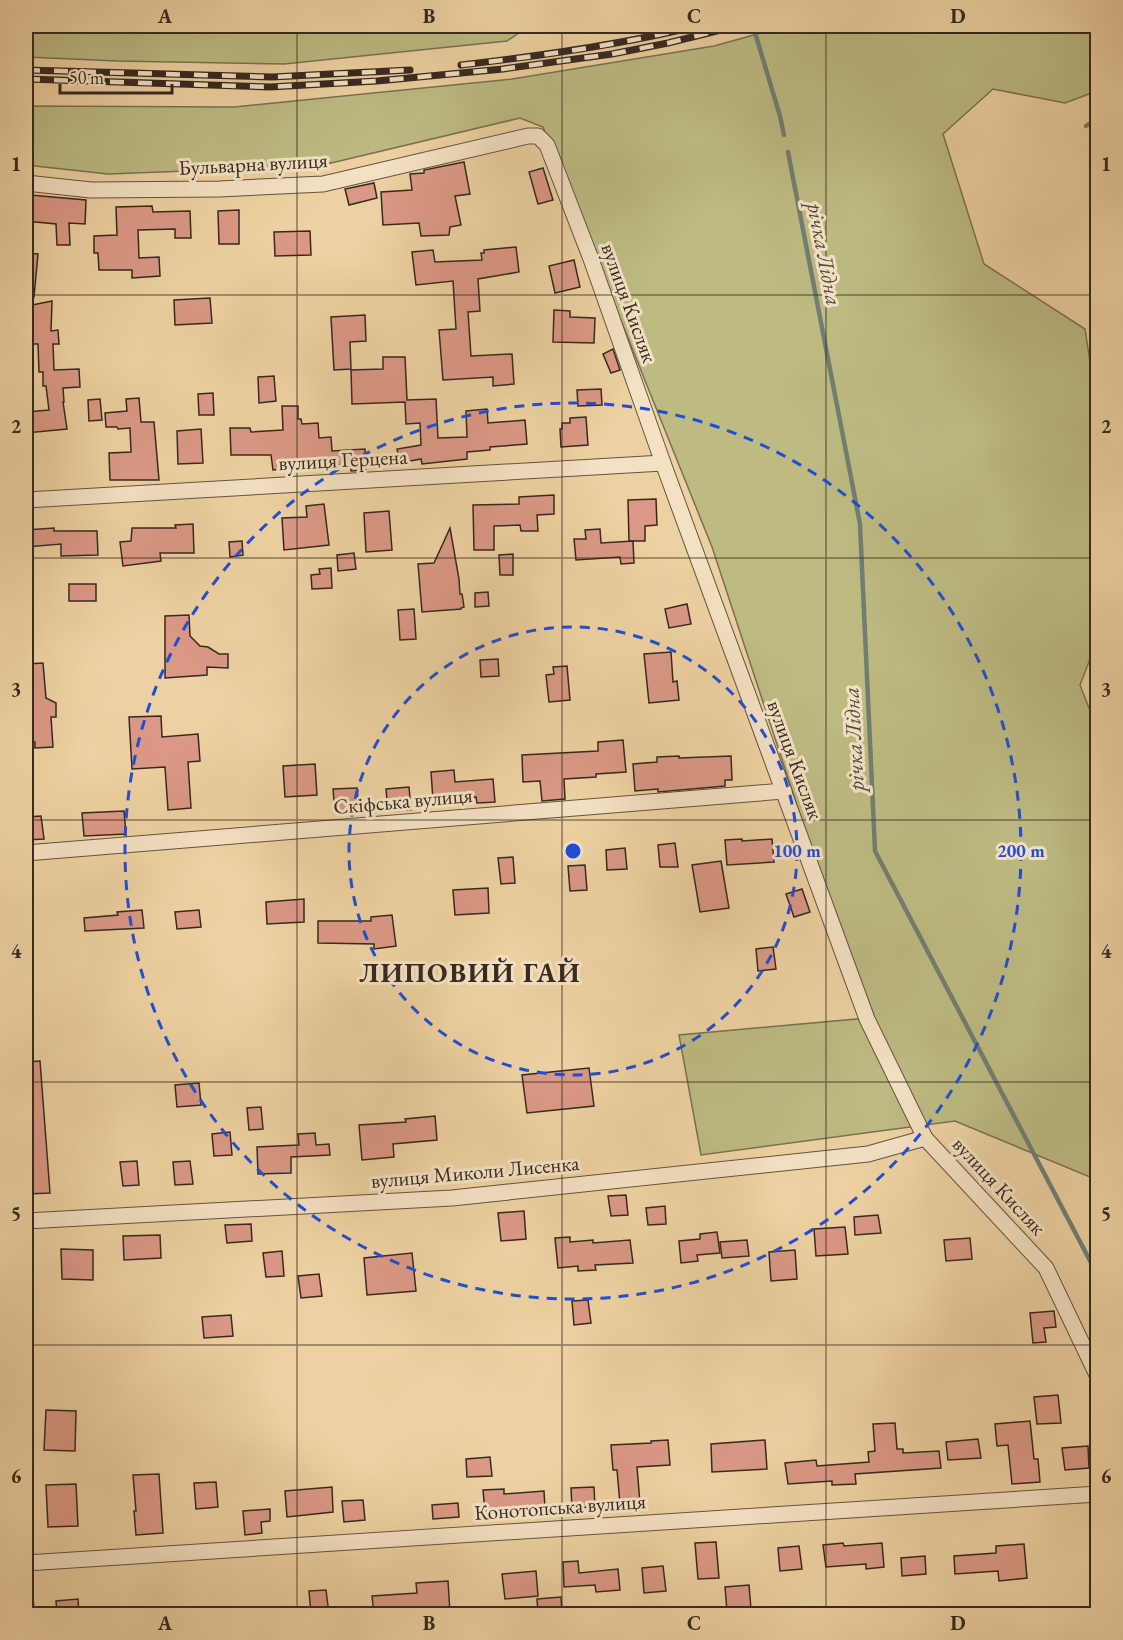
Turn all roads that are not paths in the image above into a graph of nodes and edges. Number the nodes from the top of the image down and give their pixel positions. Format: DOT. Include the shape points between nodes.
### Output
graph roads {
  1 [pos="547,145"];
  2 [pos="26,183"];
  3 [pos="663,463"];
  4 [pos="26,500"];
  5 [pos="784,791"];
  6 [pos="26,853"];
  7 [pos="925,1138"];
  8 [pos="26,1221"];
  9 [pos="1098,1377"];
  10 [pos="1098,1494"];
  11 [pos="26,1563"];
  12 [pos="26,1604"];
  13 [pos="26,1614"];
  1 -- 2 [label="street, Бульварна вулиця" via="538,136 528,136 323,184 91,190"];
  1 -- 3 [label="street, вулиця Кисляк"];
  3 -- 4 [label="street, вулиця Герцена"];
  3 -- 5 [label="street, вулиця Кисляк"];
  5 -- 6 [label="street, Скіфська вулиця"];
  5 -- 7 [label="street, вулиця Кисляк" via="867,1019"];
  7 -- 8 [label="street, вулиця Миколи Лисенка" via="868,1154 452,1198"];
  7 -- 9 [label="street, вулиця Кисляк" via="1046,1268"];
  10 -- 11 [label="street, Конотопська вулиця"];
  12 -- 13 [label="street"];
}
